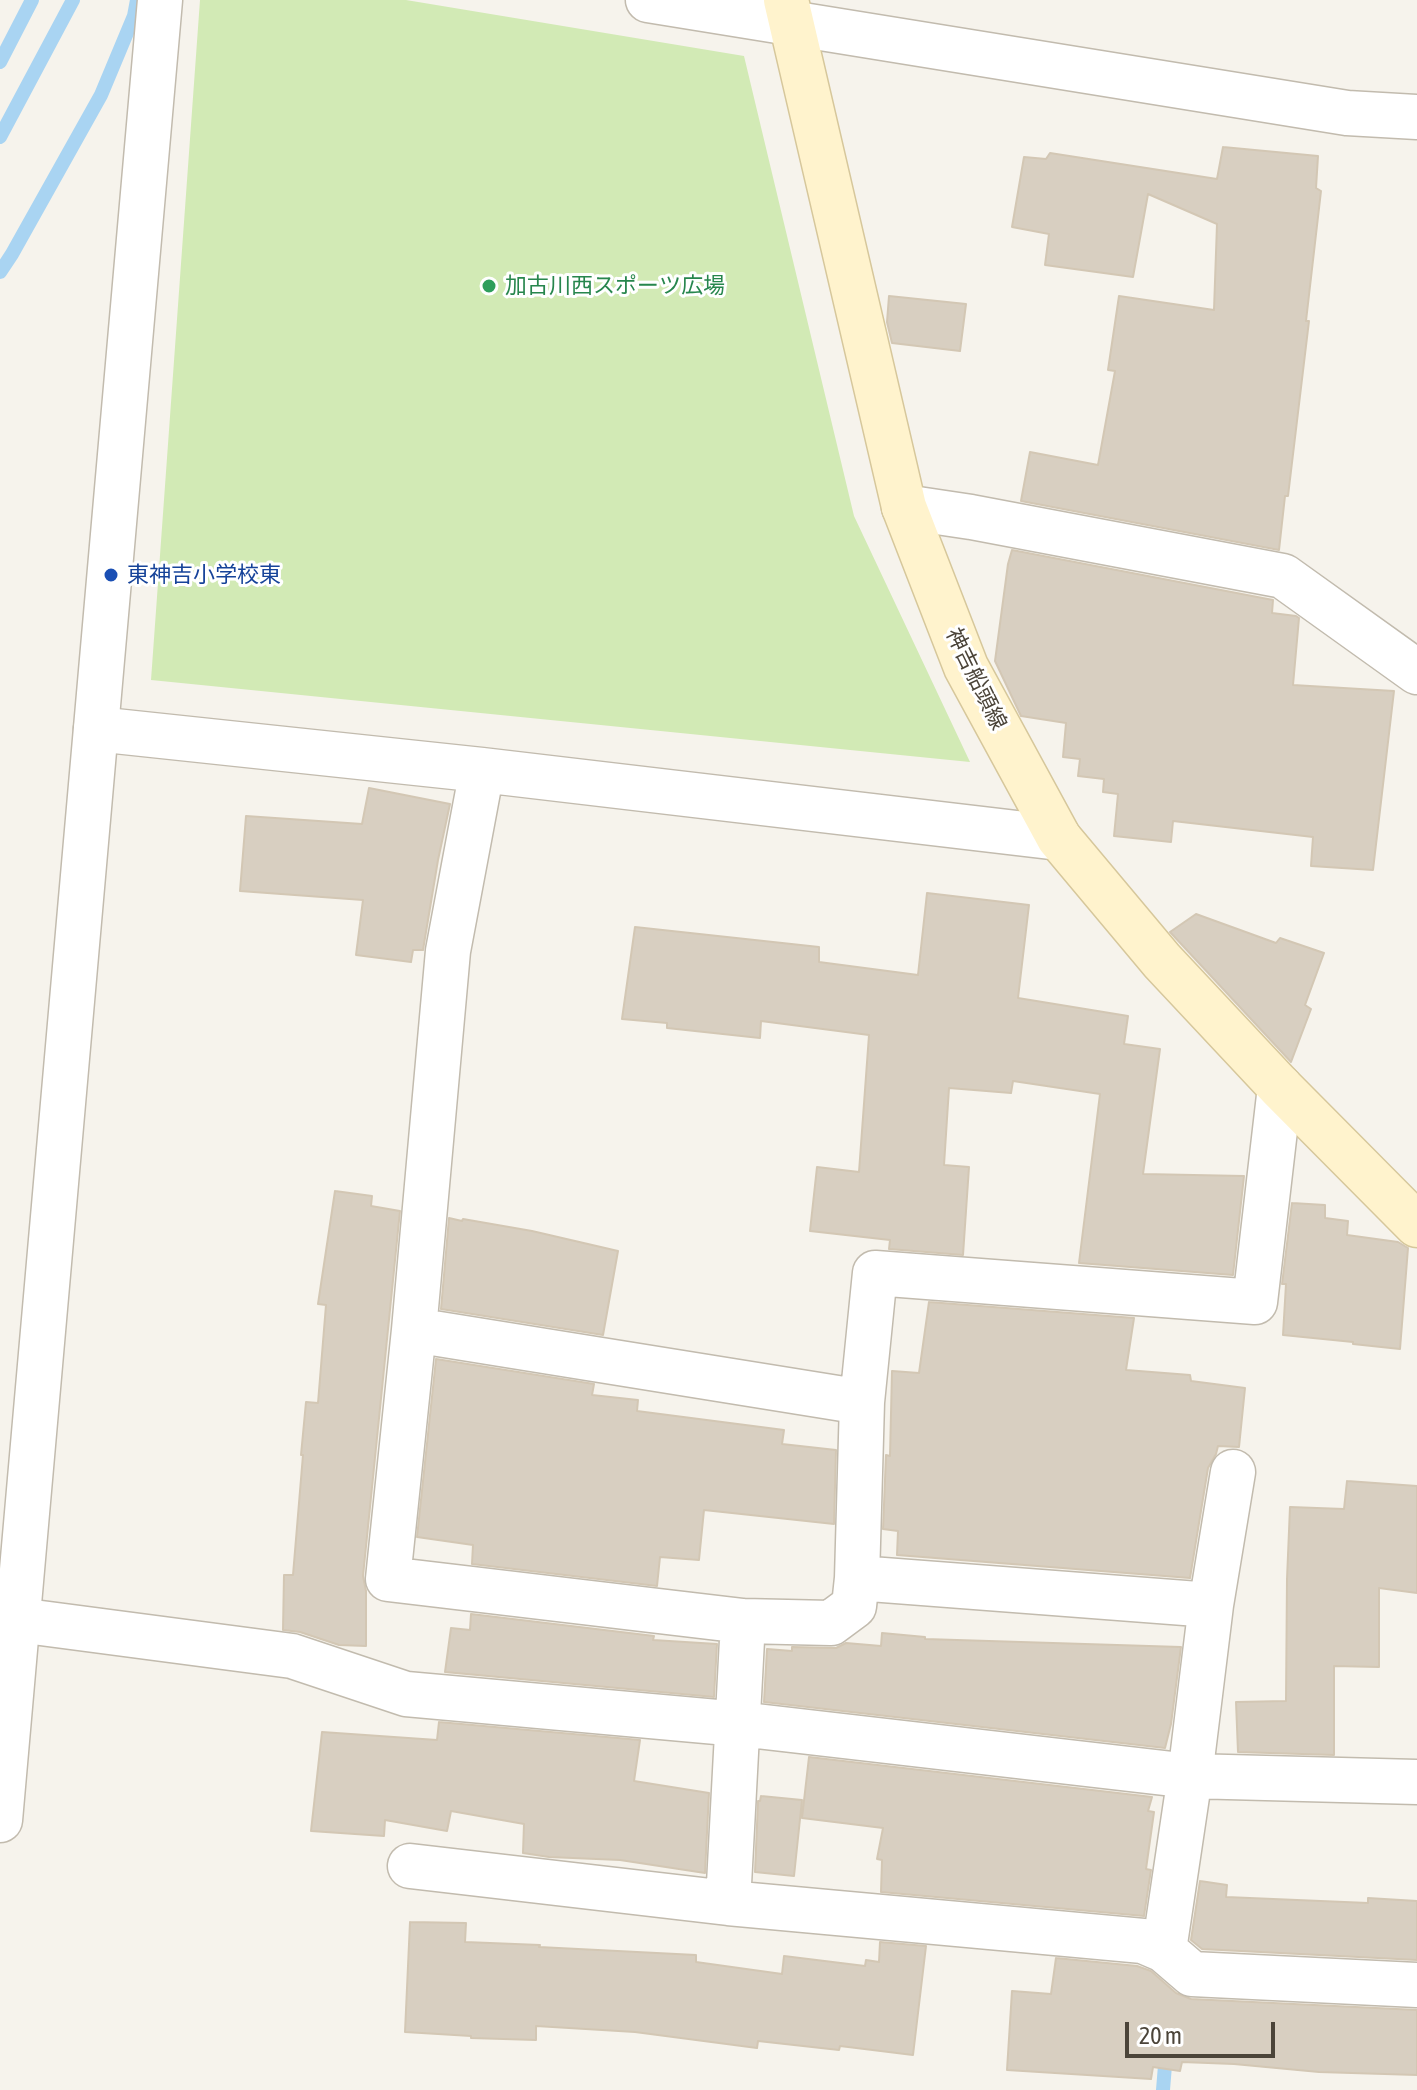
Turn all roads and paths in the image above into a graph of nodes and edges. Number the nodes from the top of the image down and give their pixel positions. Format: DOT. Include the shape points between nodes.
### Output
graph roads {
  1 [pos="160,0"];
  2 [pos="648,0"];
  3 [pos="789,12"];
  4 [pos="1417,117"];
  5 [pos="904,507"];
  6 [pos="1417,672"];
  7 [pos="96,729"];
  8 [pos="482,770"];
  9 [pos="1059,838"];
  10 [pos="1280,1087"];
  11 [pos="1417,1225"];
  12 [pos="414,1330"];
  13 [pos="862,1402"];
  14 [pos="1233,1472"];
  15 [pos="857,1578"];
  16 [pos="1211,1605"];
  17 [pos="18,1620"];
  18 [pos="743,1621"];
  19 [pos="739,1724"];
  20 [pos="1190,1776"];
  21 [pos="1417,1782"];
  22 [pos="0,1820"];
  23 [pos="410,1866"];
  24 [pos="728,1903"];
  25 [pos="1178,1962"];
  26 [pos="1417,1985"];
  1 -- 7 [label="street"];
  2 -- 3 [label="street"];
  3 -- 4 [label="street" via="1347,113"];
  3 -- 5 [label="main road, 神吉船頭線"];
  5 -- 6 [label="street" via="1283,576"];
  5 -- 9 [label="main road, 神吉船頭線" via="966,667"];
  7 -- 8 [label="street"];
  7 -- 17 [label="street"];
  8 -- 9 [label="street"];
  8 -- 12 [label="street" via="448,951"];
  9 -- 10 [label="main road, 神吉船頭線" via="1162,961"];
  10 -- 11 [label="main road, 神吉船頭線"];
  10 -- 13 [label="street" via="1255,1302 875,1273"];
  12 -- 13 [label="street"];
  12 -- 18 [label="street" via="388,1579"];
  13 -- 15 [label="street"];
  14 -- 16 [label="street"];
  15 -- 16 [label="street"];
  15 -- 18 [label="street" via="854,1606 831,1623"];
  16 -- 20 [label="street"];
  17 -- 19 [label="street" via="292,1656 406,1694"];
  17 -- 22 [label="street"];
  18 -- 19 [label="street"];
  19 -- 20 [label="street"];
  19 -- 24 [label="street"];
  20 -- 21 [label="street"];
  20 -- 25 [label="street"];
  23 -- 24 [label="street"];
  24 -- 25 [label="street" via="1143,1941"];
  25 -- 26 [label="street"];
}
